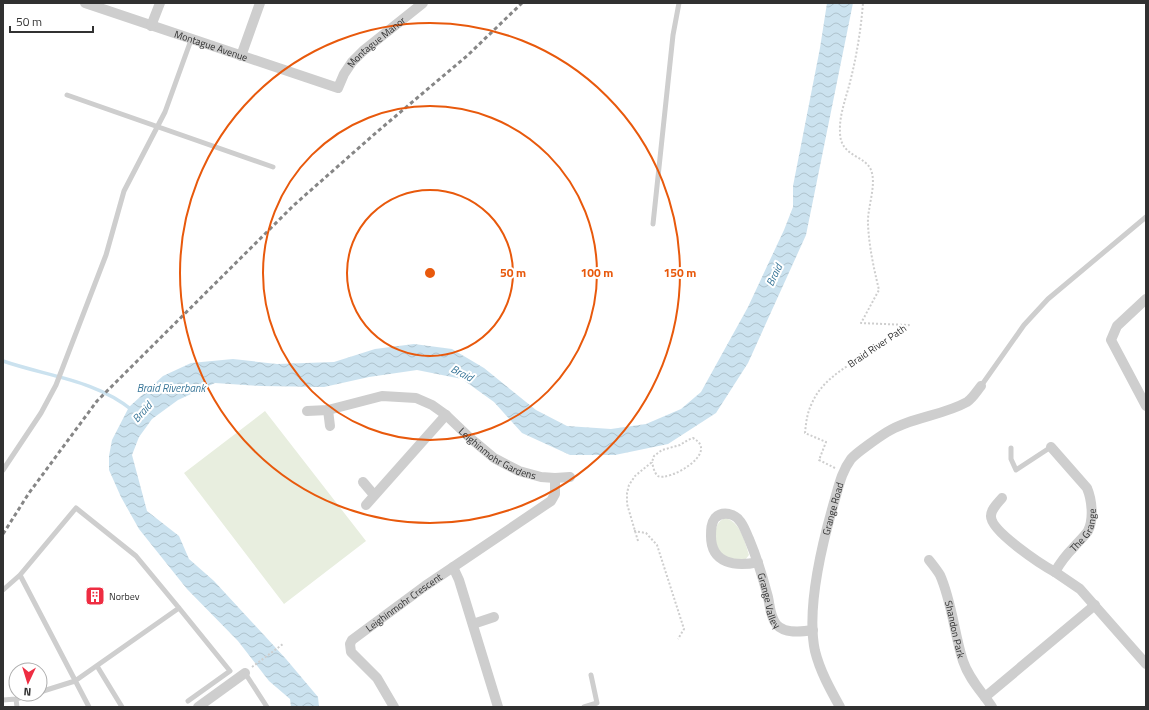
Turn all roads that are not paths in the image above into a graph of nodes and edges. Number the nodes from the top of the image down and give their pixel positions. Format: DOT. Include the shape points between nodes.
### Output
graph roads {
  1 [pos="84,3"];
  2 [pos="160,3"];
  3 [pos="260,3"];
  4 [pos="423,3"];
  5 [pos="679,3"];
  6 [pos="151,26"];
  7 [pos="191,40"];
  8 [pos="242,56"];
  9 [pos="338,88"];
  10 [pos="68,96"];
  11 [pos="158,128"];
  12 [pos="273,167"];
  13 [pos="1146,216"];
  14 [pos="653,224"];
  15 [pos="1146,299"];
  16 [pos="981,386"];
  17 [pos="1146,406"];
  18 [pos="307,410"];
  19 [pos="328,410"];
  20 [pos="446,415"];
  21 [pos="330,426"];
  22 [pos="1051,447"];
  23 [pos="1011,448"];
  24 [pos="3,470"];
  25 [pos="570,477"];
  26 [pos="556,478"];
  27 [pos="363,482"];
  28 [pos="374,495"];
  29 [pos="1002,498"];
  30 [pos="366,505"];
  31 [pos="929,560"];
  32 [pos="758,562"];
  33 [pos="453,567"];
  34 [pos="1055,572"];
  35 [pos="20,575"];
  36 [pos="3,590"];
  37 [pos="1095,605"];
  38 [pos="179,608"];
  39 [pos="494,617"];
  40 [pos="473,624"];
  41 [pos="813,630"];
  42 [pos="1146,664"];
  43 [pos="97,666"];
  44 [pos="247,671"];
  45 [pos="591,675"];
  46 [pos="75,681"];
  47 [pos="48,689"];
  48 [pos="985,697"];
  49 [pos="188,701"];
  50 [pos="89,707"];
  51 [pos="122,707"];
  52 [pos="198,707"];
  53 [pos="267,707"];
  54 [pos="394,707"];
  55 [pos="498,707"];
  56 [pos="584,707"];
  57 [pos="840,707"];
  58 [pos="992,707"];
  1 -- 6 [label="street, Montague Avenue"];
  2 -- 6 [label="street"];
  3 -- 8 [label="street"];
  4 -- 9 [label="street, Montague Manor" via="357,56"];
  5 -- 14 [label="lane" via="673,35"];
  6 -- 7 [label="street, Montague Avenue"];
  7 -- 8 [label="street, Montague Avenue"];
  7 -- 11 [label="lane"];
  8 -- 9 [label="street, Montague Avenue"];
  10 -- 11 [label="lane"];
  11 -- 12 [label="lane"];
  11 -- 24 [label="lane" via="124,191 106,255 56,385 41,413"];
  13 -- 16 [label="lane" via="1048,299 1024,325"];
  15 -- 17 [label="street" via="1117,326 1111,340"];
  16 -- 41 [label="street, Grange Road" via="968,402 887,432 851,458 843,472 825,532 814,598"];
  18 -- 19 [label="street, Leighinmohr Gardens"];
  19 -- 20 [label="street, Leighinmohr Gardens" via="382,396 416,398"];
  19 -- 21 [label="street"];
  20 -- 26 [label="street, Leighinmohr Gardens" via="494,458 519,471"];
  20 -- 28 [label="street"];
  22 -- 23 [label="lane" via="1016,470 1011,459"];
  22 -- 34 [label="street, The Grange" via="1087,488 1091,506 1087,531"];
  25 -- 26 [label="street, Leighinmohr Gardens"];
  26 -- 33 [label="street, Leighinmohr Crescent" via="551,501"];
  27 -- 28 [label="street"];
  28 -- 30 [label="street"];
  29 -- 34 [label="street" via="993,509 992,521 1013,543"];
  31 -- 48 [label="street, Shandon Park" via="943,583 964,662"];
  32 -- 32 [label="street, Grange Valley" via="739,520 727,513 720,514 714,519 711,539 720,559 746,565"];
  32 -- 41 [label="street, Grange Valley" via="776,624 790,631"];
  33 -- 40 [label="street" via="460,580"];
  33 -- 54 [label="street, Leighinmohr Crescent" via="364,630 350,644 351,652 377,678"];
  34 -- 37 [label="street" via="1080,589"];
  35 -- 36 [label="lane"];
  35 -- 38 [label="lane" via="76,508 136,556"];
  35 -- 46 [label="lane"];
  37 -- 42 [label="street"];
  37 -- 48 [label="street"];
  38 -- 43 [label="lane"];
  38 -- 49 [label="lane" via="230,671"];
  39 -- 40 [label="street"];
  40 -- 55 [label="street"];
  41 -- 57 [label="street, Grange Road" via="820,668"];
  43 -- 46 [label="lane"];
  43 -- 51 [label="lane"];
  44 -- 52 [label="street"];
  44 -- 53 [label="lane"];
  45 -- 56 [label="lane" via="597,703"];
  46 -- 47 [label="lane"];
  46 -- 50 [label="lane"];
  48 -- 58 [label="street, Shandon Park"];
}
